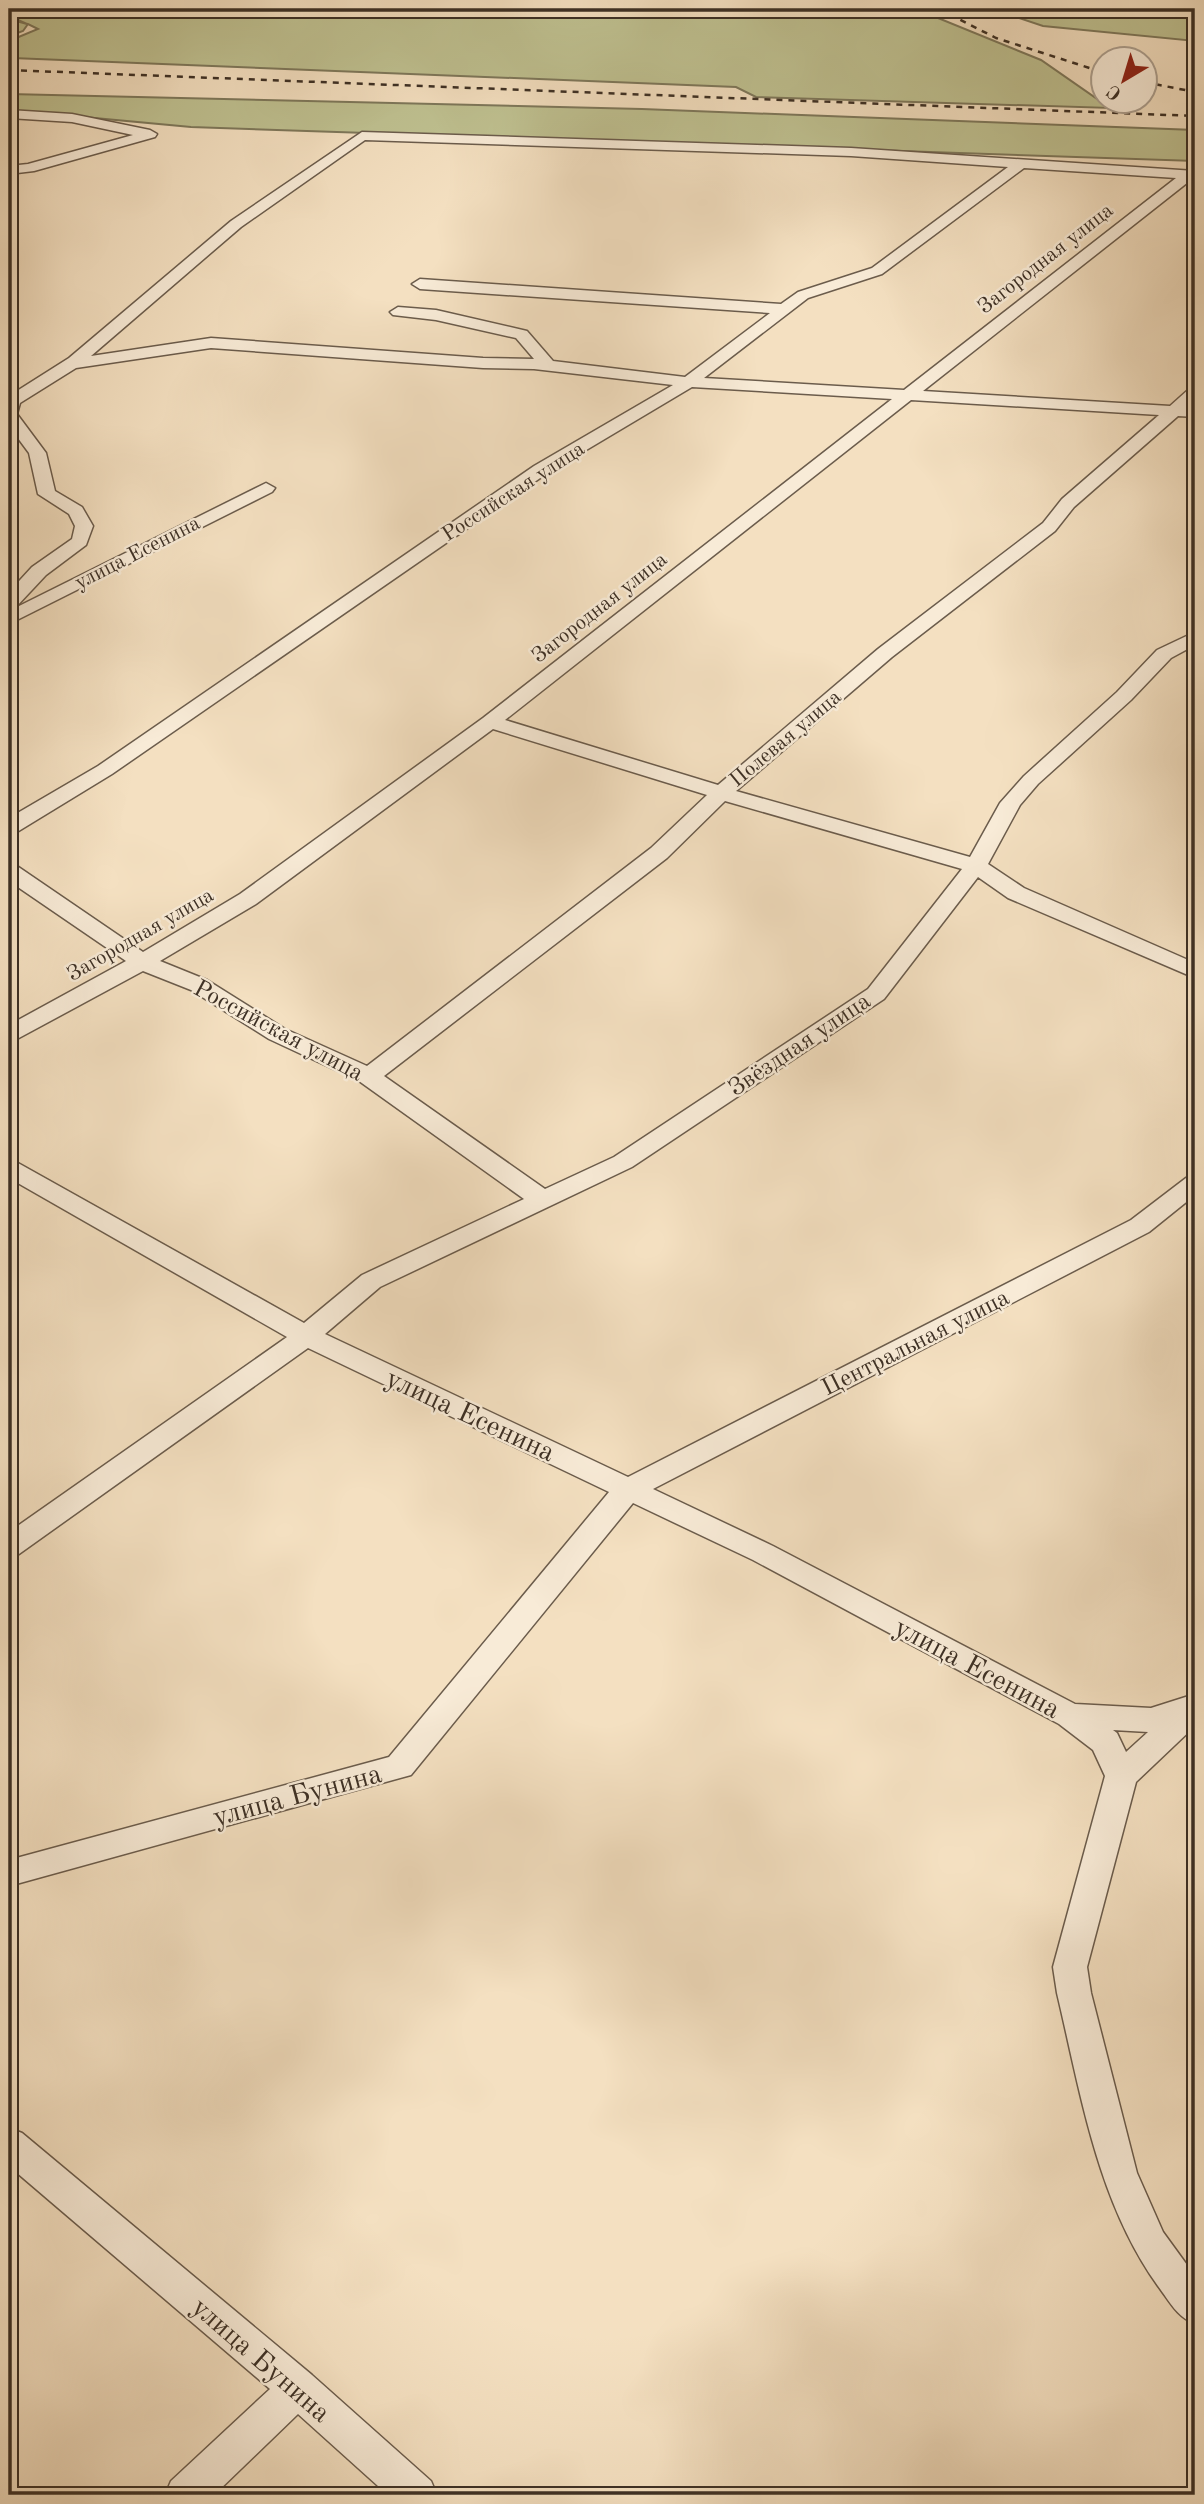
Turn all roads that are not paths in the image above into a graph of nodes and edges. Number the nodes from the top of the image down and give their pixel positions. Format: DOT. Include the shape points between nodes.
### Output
graph roads {
  1 [pos="9,114"];
  2 [pos="1020,164"];
  3 [pos="9,170"];
  4 [pos="1192,175"];
  5 [pos="420,284"];
  6 [pos="496,300"];
  7 [pos="782,309"];
  8 [pos="398,312"];
  9 [pos="481,325"];
  10 [pos="69,365"];
  11 [pos="548,366"];
  12 [pos="688,382"];
  13 [pos="1195,392"];
  14 [pos="908,394"];
  15 [pos="1185,411"];
  16 [pos="9,414"];
  17 [pos="266,488"];
  18 [pos="9,603"];
  19 [pos="9,618"];
  20 [pos="1195,638"];
  21 [pos="489,722"];
  22 [pos="721,793"];
  23 [pos="9,827"];
  24 [pos="976,866"];
  25 [pos="9,871"];
  26 [pos="142,962"];
  27 [pos="1195,971"];
  28 [pos="9,1034"];
  29 [pos="368,1076"];
  30 [pos="9,1168"];
  31 [pos="1195,1183"];
  32 [pos="542,1200"];
  33 [pos="306,1336"];
  34 [pos="628,1489"];
  35 [pos="9,1547"];
  36 [pos="1195,1707"];
  37 [pos="1070,1716"];
  38 [pos="1121,1776"];
  39 [pos="9,1873"];
  40 [pos="9,2144"];
  41 [pos="1195,2305"];
  42 [pos="298,2388"];
  43 [pos="185,2495"];
  44 [pos="416,2495"];
  1 -- 3 [label="street" via="72,118 150,134"];
  2 -- 4 [label="street"];
  2 -- 7 [label="street, Российская улица" via="877,271 803,295"];
  2 -- 10 [label="street" via="851,152 362,136 236,224"];
  4 -- 14 [label="street, Загородная улица"];
  5 -- 6 [label="street"];
  6 -- 7 [label="street"];
  6 -- 9 [label="street" via="477,317"];
  7 -- 12 [label="street, Российская улица"];
  8 -- 9 [label="street"];
  9 -- 11 [label="street" via="521,334"];
  10 -- 11 [label="street" via="211,343"];
  10 -- 16 [label="street" via="13,401"];
  11 -- 12 [label="street"];
  12 -- 14 [label="street"];
  12 -- 23 [label="street, Российская улица" via="540,470 105,770"];
  13 -- 15 [label="street, Полевая улица"];
  14 -- 15 [label="street"];
  14 -- 21 [label="street, Загородная улица"];
  15 -- 22 [label="street, Полевая улица" via="1068,503 1049,527 885,653"];
  16 -- 18 [label="street" via="37,453 47,494 76,511 84,526 80,541 39,571"];
  17 -- 19 [label="street, улица Есенина"];
  20 -- 24 [label="street, Звёздная улица" via="1164,654 1031,780 1011,803"];
  21 -- 22 [label="street"];
  21 -- 26 [label="street, Загородная улица" via="248,899"];
  22 -- 24 [label="street"];
  22 -- 29 [label="street, Полевая улица" via="659,853"];
  24 -- 27 [label="street" via="1016,893"];
  24 -- 32 [label="street, Звёздная улица" via="876,994 623,1162"];
  25 -- 26 [label="street, Российская улица"];
  26 -- 28 [label="street, Загородная улица"];
  26 -- 29 [label="street, Российская улица" via="199,985 276,1034"];
  29 -- 32 [label="street, Российская улица"];
  30 -- 33 [label="street, улица Есенина"];
  31 -- 34 [label="street, Центральная улица" via="1140,1226"];
  32 -- 33 [label="street, Звёздная улица" via="371,1281"];
  33 -- 34 [label="street, улица Есенина"];
  33 -- 35 [label="street"];
  34 -- 37 [label="street, улица Есенина" via="762,1553"];
  34 -- 39 [label="street, улица Бунина" via="400,1766"];
  36 -- 37 [label="street" via="1151,1720"];
  36 -- 38 [label="street"];
  37 -- 38 [label="street, улица Есенина" via="1106,1742"];
  38 -- 41 [label="street" via="1070,1967 1119,2173 1149,2243"];
  40 -- 42 [label="street, улица Бунина"];
  42 -- 43 [label="street"];
  42 -- 44 [label="street, улица Бунина"];
}
